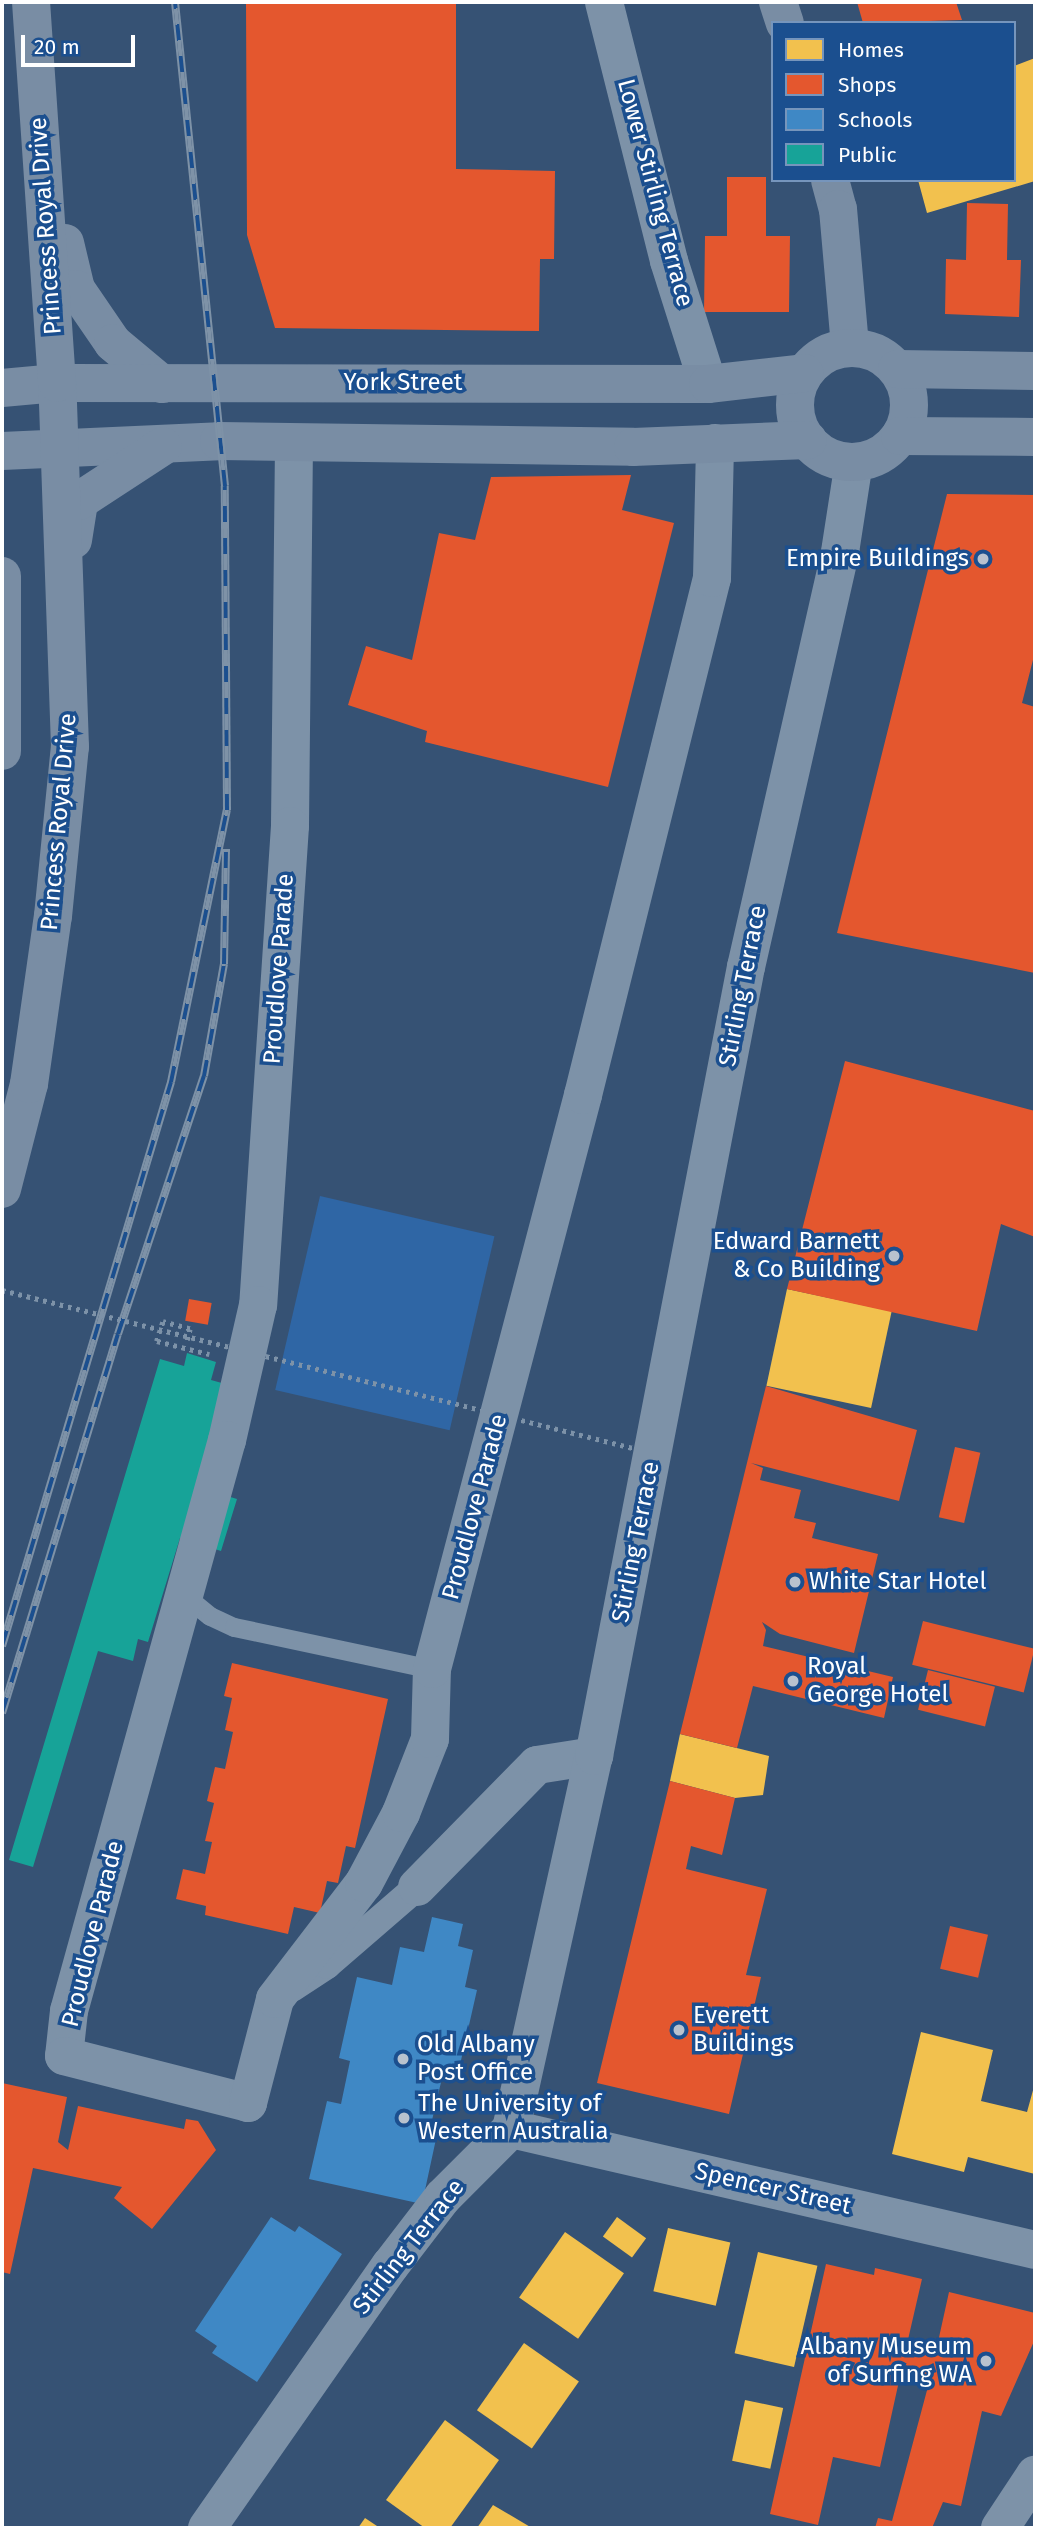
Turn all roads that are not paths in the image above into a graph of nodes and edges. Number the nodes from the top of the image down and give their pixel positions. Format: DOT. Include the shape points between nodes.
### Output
graph roads {
  1 [pos="32,2"];
  2 [pos="604,2"];
  3 [pos="779,2"];
  4 [pos="784,21"];
  5 [pos="831,182"];
  6 [pos="850,347"];
  7 [pos="897,369"];
  8 [pos="1035,371"];
  9 [pos="804,373"];
  10 [pos="57,383"];
  11 [pos="294,383"];
  12 [pos="162,384"];
  13 [pos="708,384"];
  14 [pos="2,388"];
  15 [pos="900,436"];
  16 [pos="1035,437"];
  17 [pos="808,440"];
  18 [pos="294,443"];
  19 [pos="715,443"];
  20 [pos="165,445"];
  21 [pos="2,451"];
  22 [pos="60,451"];
  23 [pos="855,462"];
  24 [pos="67,574"];
  25 [pos="2,576"];
  26 [pos="2,751"];
  27 [pos="2,1189"];
  28 [pos="184,1595"];
  29 [pos="432,1669"];
  30 [pos="594,1756"];
  31 [pos="417,1887"];
  32 [pos="275,1999"];
  33 [pos="511,2129"];
  34 [pos="1035,2250"];
  35 [pos="1035,2475"];
  36 [pos="207,2528"];
  37 [pos="1000,2528"];
  1 -- 10 [label="main road, Princess Royal Drive"];
  1 -- 12 [label="main road" via="48,92 57,208 76,289 113,343"];
  2 -- 13 [label="street, Lower Stirling Terrace" via="669,261"];
  3 -- 4 [label="main road"];
  5 -- 6 [label="main road" via="838,209"];
  6 -- 7 [label="main road" via="867,349"];
  6 -- 9 [label="main road" via="832,351"];
  7 -- 8 [label="main road"];
  7 -- 15 [label="main road" via="909,402"];
  9 -- 13 [label="main road, York Street"];
  9 -- 17 [label="main road" via="795,407"];
  10 -- 12 [label="main road, York Street"];
  10 -- 14 [label="main road, York Street"];
  10 -- 22 [label="main road, Princess Royal Drive"];
  11 -- 12 [label="main road, York Street"];
  11 -- 13 [label="main road, York Street"];
  11 -- 18 [label="main road"];
  13 -- 19 [label="main road"];
  15 -- 16 [label="main road"];
  15 -- 23 [label="main road" via="888,450"];
  17 -- 19 [label="main road"];
  17 -- 23 [label="main road" via="837,460"];
  18 -- 19 [label="main road" via="633,447"];
  18 -- 20 [label="main road"];
  18 -- 28 [label="street, Proudlove Parade" via="290,826 264,1162 265,1247 245,1364"];
  19 -- 29 [label="street, Proudlove Parade" via="712,578 583,1095"];
  20 -- 22 [label="main road"];
  20 -- 24 [label="main road" via="79,501"];
  21 -- 22 [label="main road"];
  22 -- 24 [label="main road, Princess Royal Drive"];
  23 -- 30 [label="street, Stirling Terrace" via="840,552 746,967"];
  24 -- 27 [label="main road, Princess Royal Drive" via="70,747 54,903 29,1083"];
  25 -- 26 [label="main road"];
  28 -- 29 [label="lane" via="209,1616 234,1627"];
  28 -- 32 [label="street, Proudlove Parade" via="69,2011 64,2056 248,2103"];
  29 -- 32 [label="street, Proudlove Parade" via="430,1739 401,1813 364,1883"];
  30 -- 31 [label="street" via="537,1765"];
  30 -- 33 [label="street, Stirling Terrace"];
  31 -- 32 [label="street" via="327,1965"];
  33 -- 34 [label="street, Spencer Street"];
  33 -- 36 [label="street, Stirling Terrace" via="443,2197 420,2227"];
  35 -- 37 [label="street"];
}
